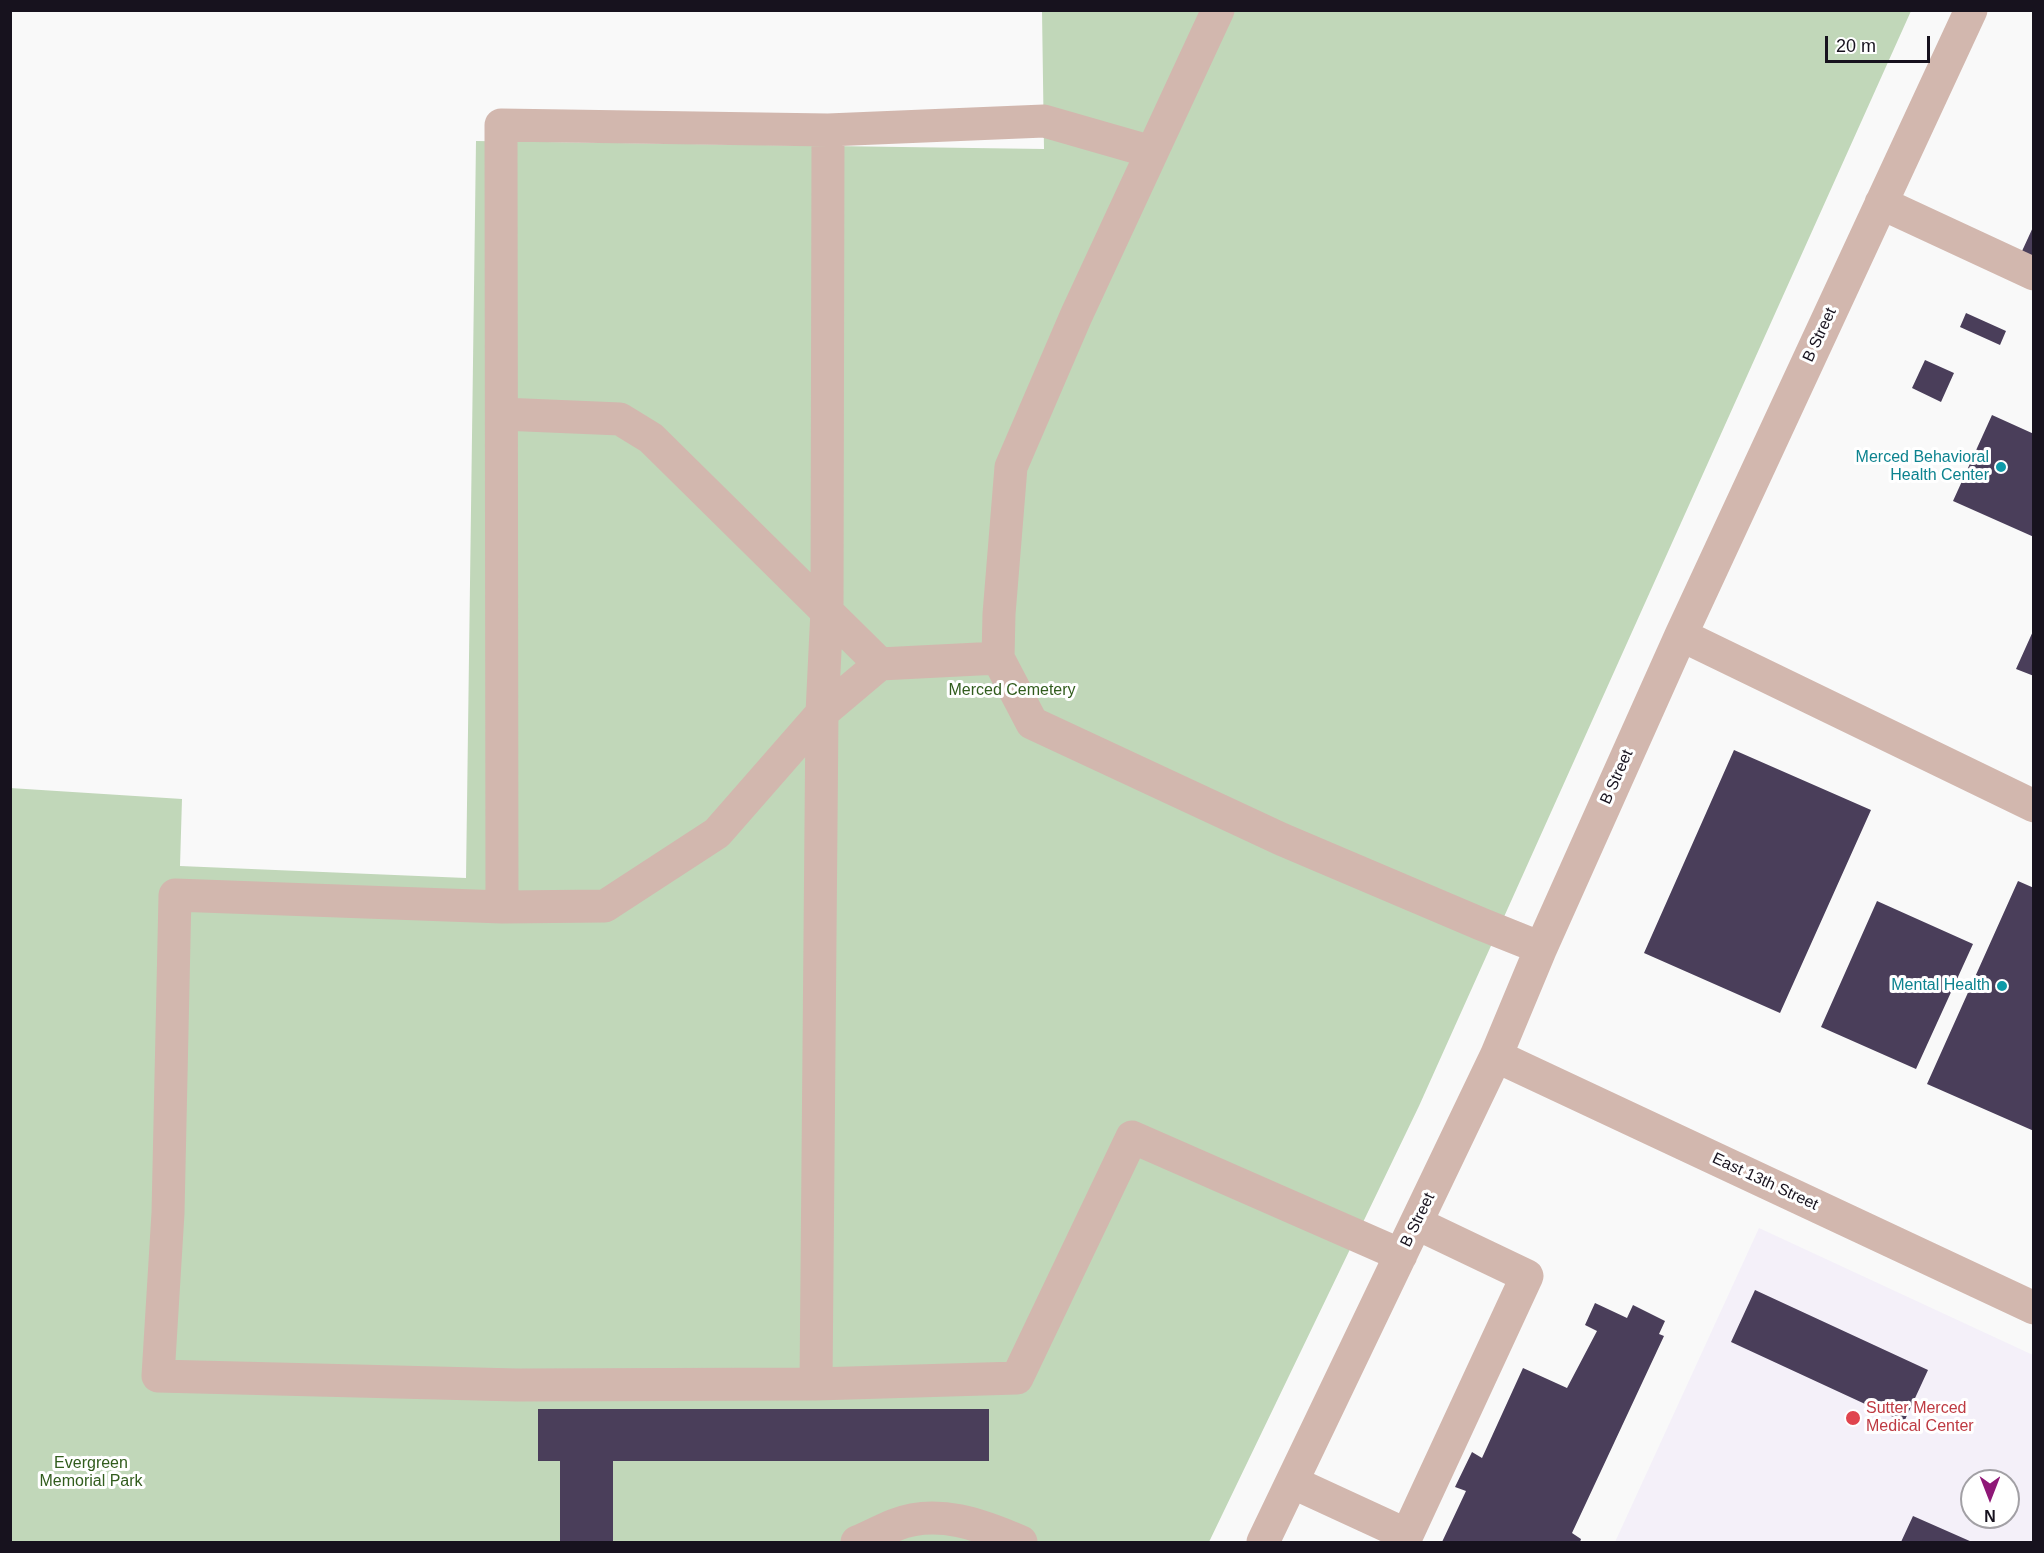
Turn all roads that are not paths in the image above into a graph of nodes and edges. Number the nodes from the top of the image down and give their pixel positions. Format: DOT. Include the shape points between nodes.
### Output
graph roads {
  1 [pos="1218,10"];
  2 [pos="1971,10"];
  3 [pos="828,130"];
  4 [pos="1152,152"];
  5 [pos="1881,203"];
  6 [pos="2034,274"];
  7 [pos="502,414"];
  8 [pos="826,610"];
  9 [pos="1681,635"];
  10 [pos="998,658"];
  11 [pos="880,664"];
  12 [pos="822,713"];
  13 [pos="2034,806"];
  14 [pos="502,907"];
  15 [pos="1541,948"];
  16 [pos="1496,1056"];
  17 [pos="1416,1223"];
  18 [pos="1401,1255"];
  19 [pos="2034,1308"];
  20 [pos="816,1384"];
  21 [pos="1292,1482"];
  22 [pos="857,1542"];
  23 [pos="1021,1542"];
  24 [pos="1263,1542"];
  1 -- 4 [label="street"];
  2 -- 5 [label="street, B Street"];
  3 -- 4 [label="street" via="1044,122"];
  3 -- 7 [label="street" via="501,125"];
  3 -- 8 [label="street"];
  4 -- 10 [label="street" via="1011,467"];
  5 -- 6 [label="street"];
  5 -- 9 [label="street, B Street"];
  7 -- 8 [label="street" via="620,418 651,438"];
  7 -- 14 [label="street"];
  8 -- 11 [label="street"];
  8 -- 12 [label="street"];
  9 -- 13 [label="street"];
  9 -- 15 [label="street, B Street"];
  10 -- 11 [label="street"];
  10 -- 15 [label="street" via="1032,723 1281,840"];
  11 -- 12 [label="street"];
  12 -- 14 [label="street" via="717,832 605,906"];
  12 -- 20 [label="street"];
  14 -- 20 [label="street" via="175,895 168,1213 158,1376 505,1385"];
  15 -- 16 [label="street, B Street"];
  16 -- 17 [label="street, B Street"];
  16 -- 19 [label="street, East 13th Street"];
  17 -- 18 [label="street, B Street"];
  17 -- 21 [label="street" via="1527,1276 1407,1535"];
  18 -- 20 [label="street" via="1132,1137 1017,1378"];
  18 -- 21 [label="street, B Street"];
  21 -- 24 [label="street, B Street"];
  22 -- 23 [label="street" via="898,1524 930,1518 958,1519"];
}
